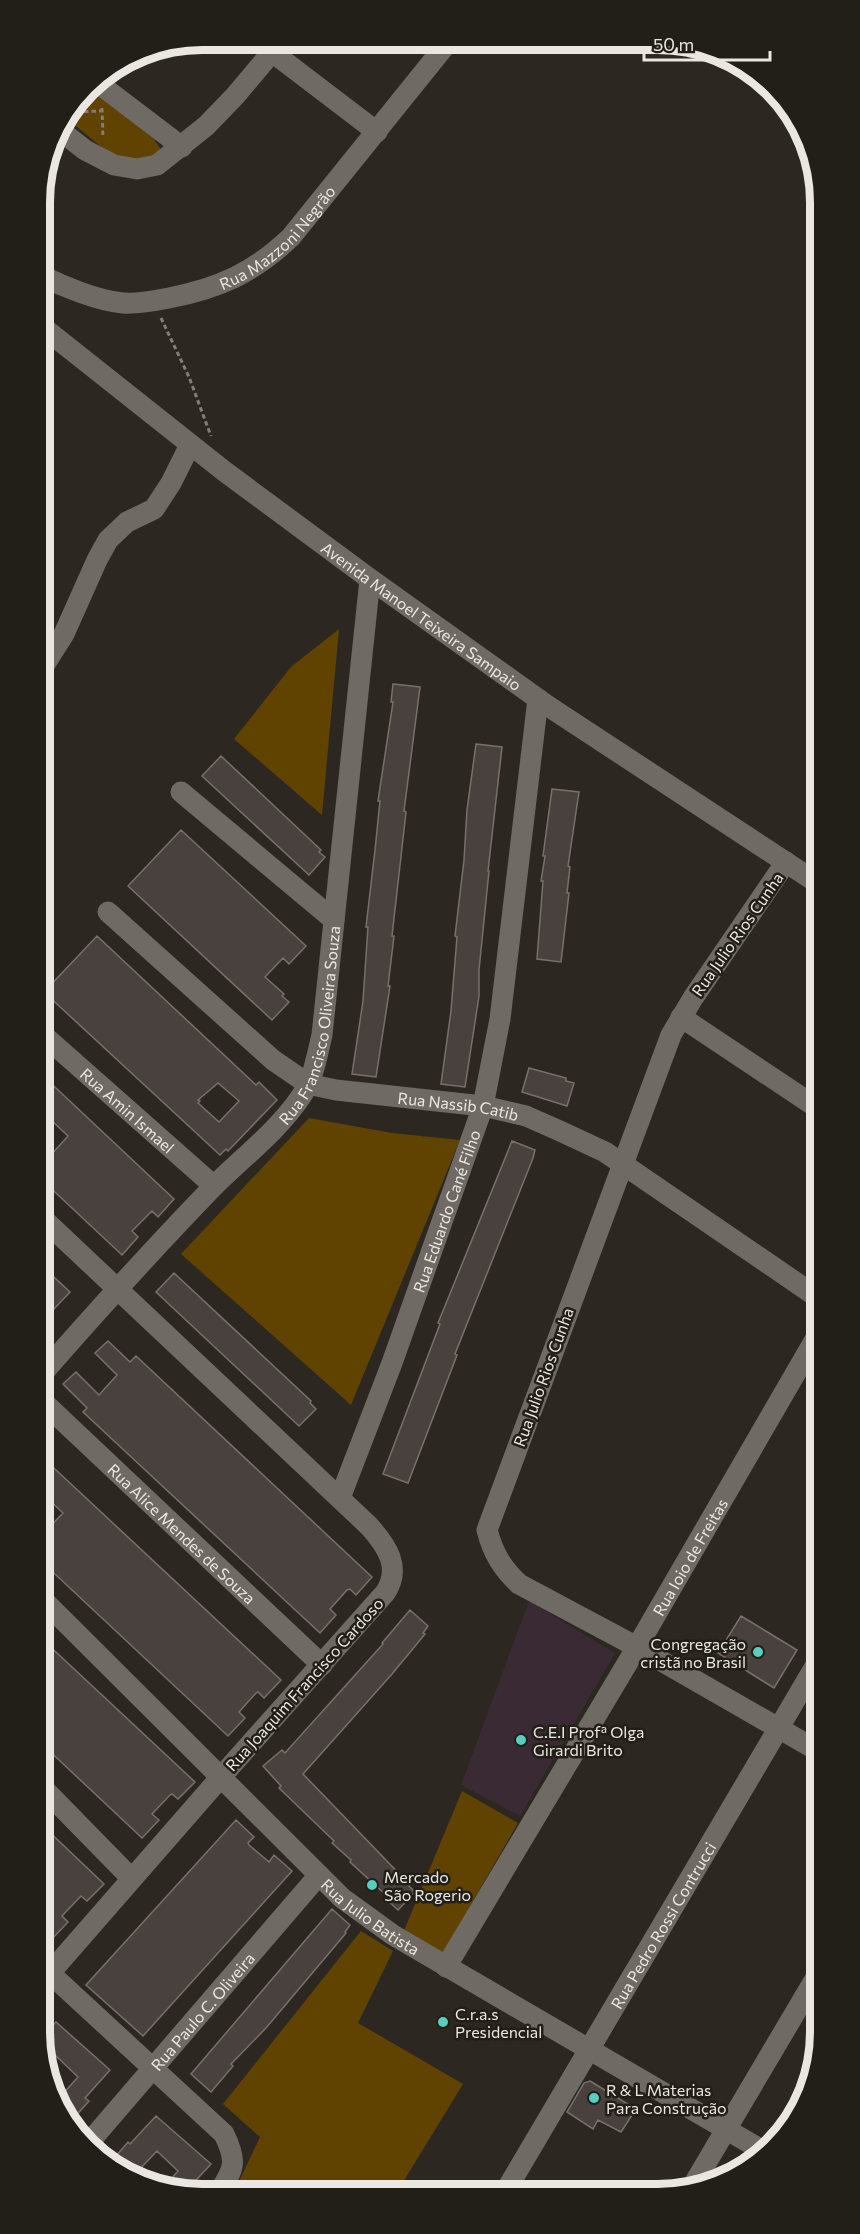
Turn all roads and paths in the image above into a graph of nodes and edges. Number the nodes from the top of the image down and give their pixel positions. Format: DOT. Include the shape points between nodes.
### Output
graph roads {
  1 [pos="274,50"];
  2 [pos="282,50"];
  3 [pos="442,50"];
  4 [pos="103,87"];
  5 [pos="99,90"];
  6 [pos="102,111"];
  7 [pos="79,112"];
  8 [pos="377,132"];
  9 [pos="65,134"];
  10 [pos="182,147"];
  11 [pos="103,160"];
  12 [pos="50,280"];
  13 [pos="153,301"];
  14 [pos="50,334"];
  15 [pos="212,440"];
  16 [pos="190,445"];
  17 [pos="370,579"];
  18 [pos="50,656"];
  19 [pos="538,699"];
  20 [pos="181,792"];
  21 [pos="786,862"];
  22 [pos="810,878"];
  23 [pos="108,912"];
  24 [pos="334,920"];
  25 [pos="681,1017"];
  26 [pos="50,1041"];
  27 [pos="308,1084"];
  28 [pos="810,1103"];
  29 [pos="483,1106"];
  30 [pos="622,1164"];
  31 [pos="214,1186"];
  32 [pos="50,1225"];
  33 [pos="118,1288"];
  34 [pos="810,1292"];
  35 [pos="810,1351"];
  36 [pos="50,1365"];
  37 [pos="50,1408"];
  38 [pos="340,1498"];
  39 [pos="50,1606"];
  40 [pos="638,1647"];
  41 [pos="322,1665"];
  42 [pos="810,1675"];
  43 [pos="779,1728"];
  44 [pos="810,1746"];
  45 [pos="220,1778"];
  46 [pos="50,1795"];
  47 [pos="319,1875"];
  48 [pos="131,1878"];
  49 [pos="50,1967"];
  50 [pos="446,1967"];
  51 [pos="50,1979"];
  52 [pos="810,1986"];
  53 [pos="589,2050"];
  54 [pos="153,2070"];
  55 [pos="725,2131"];
  56 [pos="93,2138"];
  57 [pos="758,2148"];
  58 [pos="696,2179"];
  59 [pos="224,2184"];
  60 [pos="510,2184"];
  1 -- 10 [label="street" via="235,96"];
  2 -- 8 [label="street"];
  3 -- 8 [label="street, Rua Mazzoni Negrão"];
  4 -- 10 [label="street"];
  5 -- 6 [label="path"];
  6 -- 7 [label="path"];
  6 -- 11 [label="path"];
  8 -- 13 [label="street, Rua Mazzoni Negrão" via="291,237 260,264 227,283"];
  9 -- 11 [label="street"];
  10 -- 11 [label="street" via="151,167 123,168"];
  12 -- 13 [label="street, Rua Mazzoni Negrão" via="121,303"];
  13 -- 15 [label="path" via="189,377"];
  14 -- 16 [label="street, Avenida Manoel Teixeira Sampaio"];
  16 -- 17 [label="street, Avenida Manoel Teixeira Sampaio"];
  16 -- 18 [label="street" via="154,509 127,522 108,540"];
  17 -- 19 [label="street, Avenida Manoel Teixeira Sampaio"];
  17 -- 24 [label="street, Rua Francisco Oliveira Souza"];
  19 -- 21 [label="street, Avenida Manoel Teixeira Sampaio"];
  19 -- 29 [label="street, Rua Eduardo Cané Filho" via="500,1019"];
  20 -- 24 [label="street"];
  21 -- 22 [label="street, Avenida Manoel Teixeira Sampaio"];
  21 -- 25 [label="street, Rua Julio Rios Cunha"];
  23 -- 27 [label="street, Rua Nassib Catib" via="264,1052"];
  24 -- 27 [label="street, Rua Francisco Oliveira Souza" via="322,1035"];
  25 -- 28 [label="street"];
  25 -- 30 [label="street, Rua Julio Rios Cunha"];
  26 -- 31 [label="street, Rua Amin Ismael"];
  27 -- 29 [label="street, Rua Nassib Catib"];
  27 -- 31 [label="street, Rua Francisco Oliveira Souza" via="286,1114"];
  29 -- 30 [label="street, Rua Nassib Catib" via="526,1116 605,1152"];
  29 -- 38 [label="street, Rua Eduardo Cané Filho"];
  30 -- 34 [label="street, Rua Nassib Catib"];
  30 -- 40 [label="street, Rua Julio Rios Cunha" via="487,1530 493,1552 519,1584"];
  31 -- 33 [label="street, Rua Francisco Oliveira Souza"];
  32 -- 33 [label="street, Rua Joaquim Francisco Cardoso"];
  33 -- 36 [label="street, Rua Francisco Oliveira Souza"];
  33 -- 38 [label="street, Rua Joaquim Francisco Cardoso"];
  35 -- 40 [label="street, Rua Ioio de Freitas"];
  37 -- 41 [label="street, Rua Alice Mendes de Souza"];
  38 -- 41 [label="street, Rua Joaquim Francisco Cardoso" via="379,1538 389,1554 393,1573 385,1593"];
  39 -- 45 [label="street, Rua Julio Batista"];
  40 -- 43 [label="street, Rua Julio Rios Cunha"];
  40 -- 50 [label="street, Rua Ioio de Freitas"];
  41 -- 45 [label="street, Rua Joaquim Francisco Cardoso"];
  42 -- 43 [label="street, Rua Pedro Rossi Contrucci"];
  43 -- 44 [label="street, Rua Julio Rios Cunha"];
  43 -- 53 [label="street, Rua Pedro Rossi Contrucci"];
  45 -- 47 [label="street, Rua Julio Batista"];
  45 -- 48 [label="street, Rua Joaquim Francisco Cardoso"];
  46 -- 48 [label="street"];
  47 -- 50 [label="street, Rua Julio Batista" via="342,1898 393,1935"];
  47 -- 54 [label="street, Rua Paulo C. Oliveira"];
  48 -- 49 [label="street, Rua Joaquim Francisco Cardoso"];
  50 -- 53 [label="street, Rua Julio Batista"];
  51 -- 54 [label="street"];
  52 -- 55 [label="street"];
  53 -- 55 [label="street, Rua Julio Batista"];
  53 -- 60 [label="street, Rua Pedro Rossi Contrucci"];
  54 -- 56 [label="street, Rua Paulo C. Oliveira"];
  54 -- 59 [label="street" via="224,2134 233,2153 231,2174"];
  55 -- 57 [label="street, Rua Julio Batista"];
  55 -- 58 [label="street"];
}
